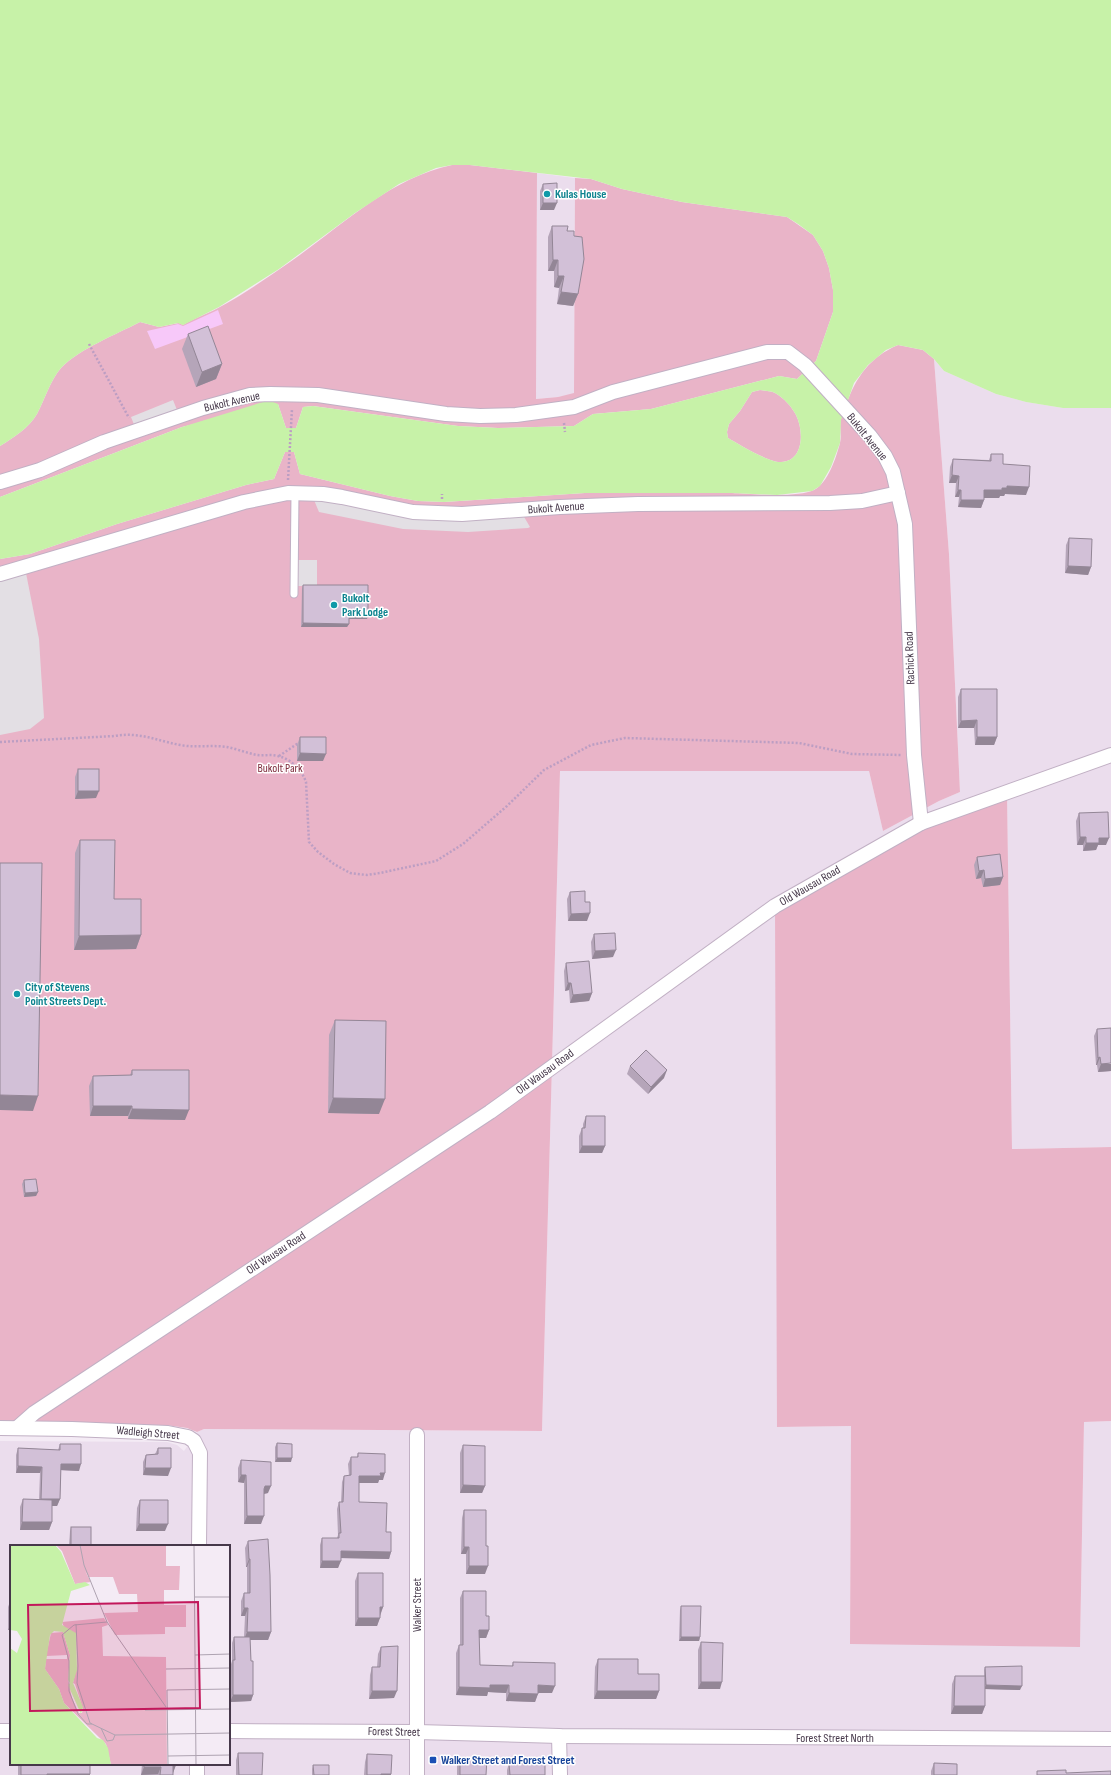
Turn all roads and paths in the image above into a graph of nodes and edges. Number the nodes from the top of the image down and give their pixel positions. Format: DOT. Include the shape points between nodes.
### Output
graph roads {
  1 [pos="89,344"];
  2 [pos="292,394"];
  3 [pos="135,431"];
  4 [pos="0,482"];
  5 [pos="291,493"];
  6 [pos="898,493"];
  7 [pos="0,574"];
  8 [pos="294,594"];
  9 [pos="0,742"];
  10 [pos="303,744"];
  11 [pos="914,755"];
  12 [pos="1111,755"];
  13 [pos="279,756"];
  14 [pos="921,823"];
  15 [pos="0,1428"];
  16 [pos="17,1428"];
  17 [pos="417,1435"];
  18 [pos="199,1545"];
  19 [pos="230,1731"];
  20 [pos="417,1732"];
  21 [pos="560,1736"];
  22 [pos="1111,1739"];
  23 [pos="417,1775"];
  24 [pos="560,1775"];
  1 -- 3 [label="path"];
  2 -- 3 [label="street, Bukolt Avenue" via="250,395"];
  2 -- 5 [label="path" via="289,452"];
  2 -- 6 [label="street, Bukolt Avenue" via="318,395 446,414 516,415 574,407 613,392 767,352 788,352 805,365 870,436 893,472"];
  3 -- 4 [label="street, Bukolt Avenue" via="40,470"];
  5 -- 6 [label="street, Bukolt Avenue" via="342,497 413,512 462,514 638,504 830,503"];
  5 -- 7 [label="street, Bukolt Avenue" via="244,502"];
  5 -- 8 [label="lane"];
  6 -- 11 [label="street, Rachick Road" via="905,524"];
  9 -- 13 [label="path" via="129,734 177,744 227,747 258,755"];
  10 -- 13 [label="path" via="297,744"];
  11 -- 13 [label="path" via="852,754 799,743 625,738 591,744 544,770 475,834 442,857 367,875 350,873 334,864 309,842 304,774 298,767"];
  11 -- 14 [label="street, Rachick Road"];
  12 -- 14 [label="street, Old Wausau Road"];
  14 -- 16 [label="street, Old Wausau Road" via="775,906 490,1112 34,1414"];
  15 -- 16 [label="street"];
  16 -- 18 [label="street, Wadleigh Street" via="154,1432 188,1437 194,1441 200,1453"];
  17 -- 20 [label="street, Walker Street"];
  19 -- 20 [label="street, Forest Street"];
  20 -- 21 [label="street, Forest Street"];
  20 -- 23 [label="street, Walker Street"];
  21 -- 22 [label="street, Forest Street North"];
  21 -- 24 [label="street"];
}
